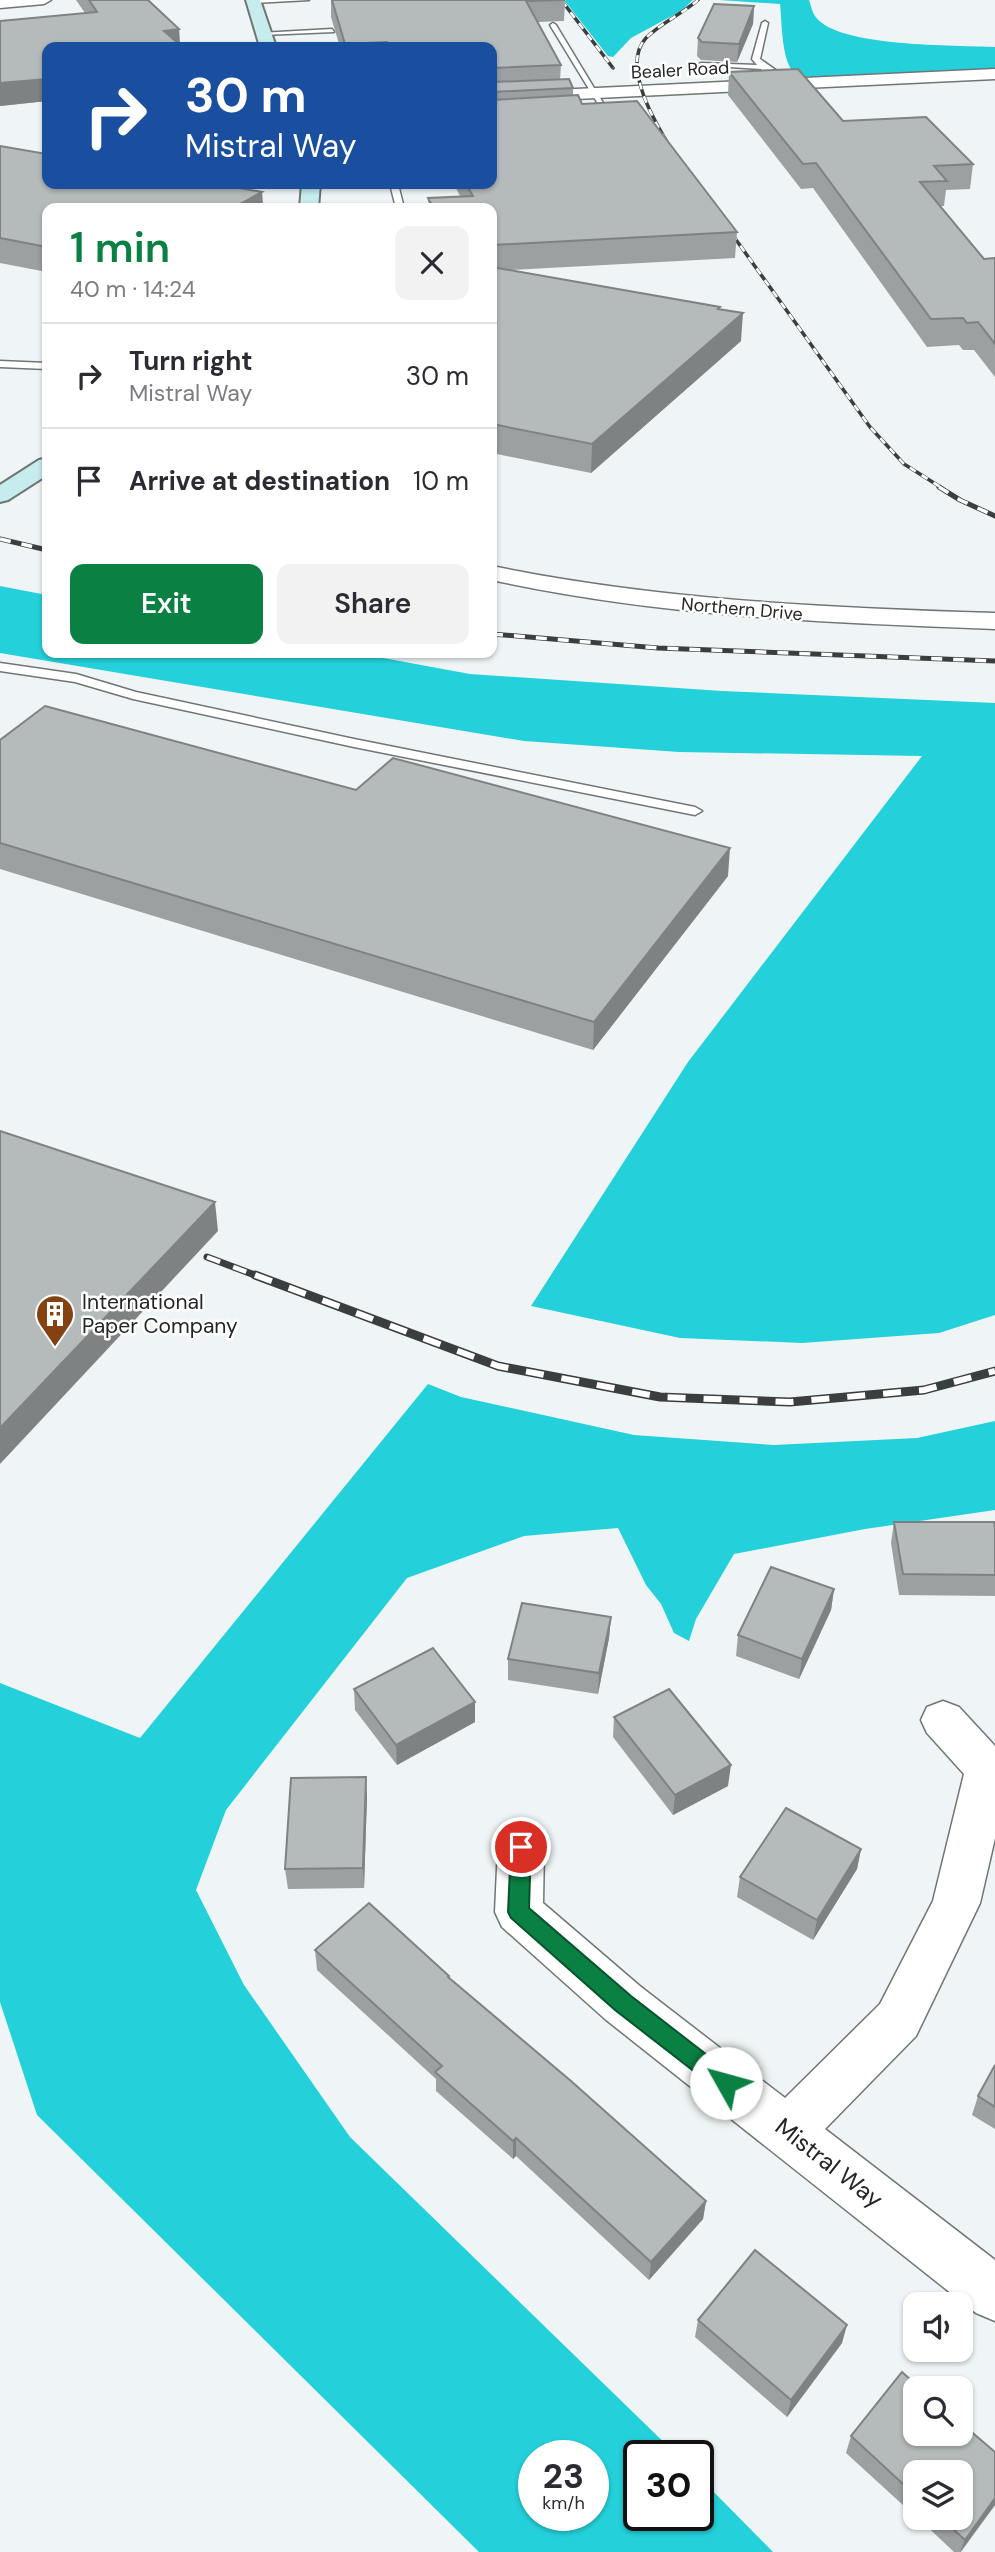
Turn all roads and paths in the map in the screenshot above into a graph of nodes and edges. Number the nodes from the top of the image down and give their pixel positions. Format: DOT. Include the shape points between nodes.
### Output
graph roads {
  1 [pos="44,0"];
  2 [pos="306,0"];
  3 [pos="253,1"];
  4 [pos="0,4"];
  5 [pos="765,23"];
  6 [pos="553,25"];
  7 [pos="332,30"];
  8 [pos="265,40"];
  9 [pos="701,65"];
  10 [pos="763,67"];
  11 [pos="995,74"];
  12 [pos="977,75"];
  13 [pos="790,84"];
  14 [pos="995,91"];
  15 [pos="595,93"];
  16 [pos="497,98"];
  17 [pos="595,114"];
  18 [pos="0,364"];
  19 [pos="42,366"];
  20 [pos="42,471"];
  21 [pos="0,495"];
  22 [pos="497,574"];
  23 [pos="995,621"];
  24 [pos="0,667"];
  25 [pos="695,811"];
  26 [pos="943,1720"];
  27 [pos="521,1847"];
  28 [pos="788,2131"];
  29 [pos="995,2294"];
  1 -- 4 [label="street"];
  2 -- 3 [label="lane"];
  3 -- 8 [label="street"];
  5 -- 10 [label="lane" via="755,60"];
  6 -- 15 [label="lane"];
  7 -- 8 [label="lane"];
  9 -- 10 [label="lane"];
  10 -- 13 [label="lane"];
  11 -- 12 [label="street, Bealer Road"];
  12 -- 13 [label="street, Bealer Road"];
  12 -- 14 [label="street"];
  13 -- 15 [label="street, Bealer Road"];
  15 -- 16 [label="street, Bealer Road"];
  15 -- 17 [label="lane" via="608,114"];
  18 -- 19 [label="lane"];
  20 -- 21 [label="street"];
  22 -- 23 [label="street, Northern Drive" via="712,608"];
  24 -- 25 [label="lane" via="76,678 133,695 354,743"];
  26 -- 28 [label="street" via="988,1769 956,1903 898,2020"];
  27 -- 28 [label="street, Mistral Way" via="519,1912 623,2003"];
  28 -- 29 [label="street, Mistral Way"];
}
